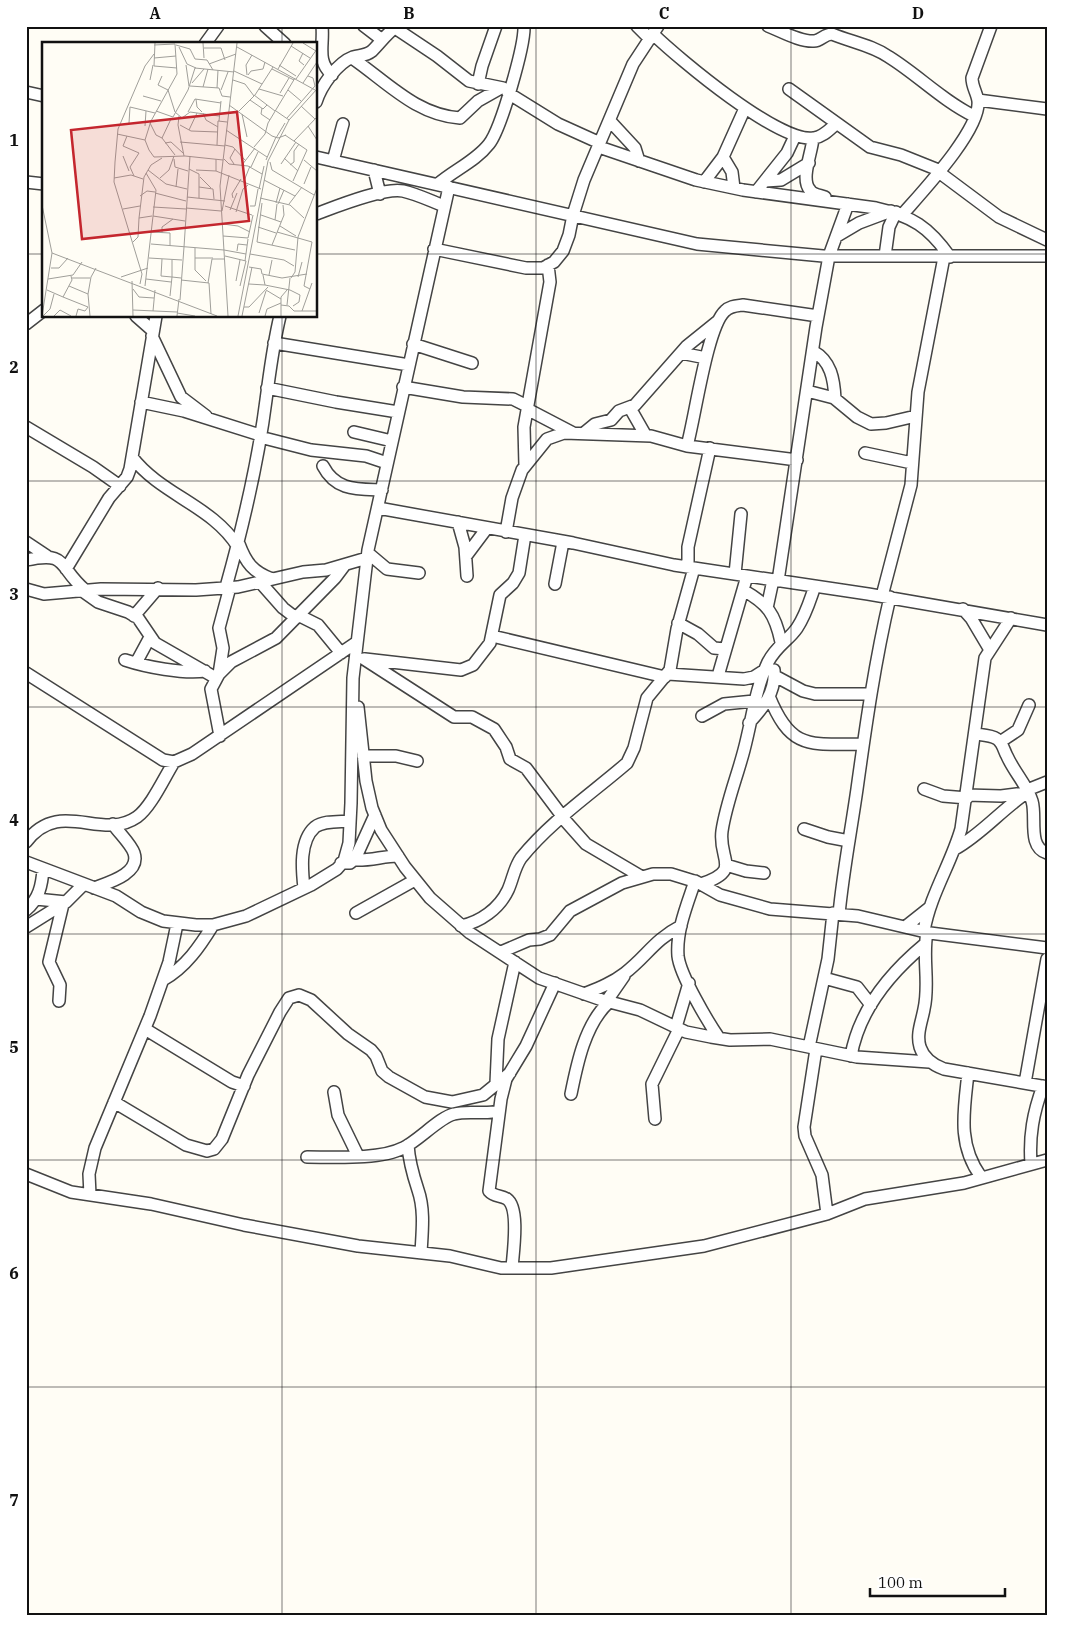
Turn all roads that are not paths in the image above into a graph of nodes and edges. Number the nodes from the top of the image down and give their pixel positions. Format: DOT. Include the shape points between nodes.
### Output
graph roads {
  1 [pos="266,26"];
  2 [pos="322,26"];
  3 [pos="364,26"];
  4 [pos="496,26"];
  5 [pos="524,26"];
  6 [pos="637,26"];
  7 [pos="768,26"];
  8 [pos="991,26"];
  9 [pos="215,27"];
  10 [pos="396,27"];
  11 [pos="654,33"];
  12 [pos="381,40"];
  13 [pos="206,42"];
  14 [pos="283,42"];
  15 [pos="352,58"];
  16 [pos="320,64"];
  17 [pos="332,75"];
  18 [pos="478,84"];
  19 [pos="789,88"];
  20 [pos="506,90"];
  21 [pos="26,92"];
  22 [pos="42,96"];
  23 [pos="318,99"];
  24 [pos="978,100"];
  25 [pos="474,104"];
  26 [pos="745,108"];
  27 [pos="1047,109"];
  28 [pos="974,116"];
  29 [pos="610,121"];
  30 [pos="342,124"];
  31 [pos="836,124"];
  32 [pos="796,136"];
  33 [pos="813,138"];
  34 [pos="599,145"];
  35 [pos="318,157"];
  36 [pos="723,157"];
  37 [pos="783,158"];
  38 [pos="333,161"];
  39 [pos="640,161"];
  40 [pos="804,165"];
  41 [pos="374,170"];
  42 [pos="941,172"];
  43 [pos="765,181"];
  44 [pos="26,182"];
  45 [pos="704,182"];
  46 [pos="42,184"];
  47 [pos="443,186"];
  48 [pos="734,188"];
  49 [pos="756,192"];
  50 [pos="380,194"];
  51 [pos="826,201"];
  52 [pos="848,204"];
  53 [pos="444,206"];
  54 [pos="318,213"];
  55 [pos="896,213"];
  56 [pos="572,215"];
  57 [pos="837,236"];
  58 [pos="1047,240"];
  59 [pos="434,249"];
  60 [pos="829,256"];
  61 [pos="885,256"];
  62 [pos="1047,256"];
  63 [pos="947,257"];
  64 [pos="548,265"];
  65 [pos="42,312"];
  66 [pos="818,316"];
  67 [pos="138,318"];
  68 [pos="156,318"];
  69 [pos="280,318"];
  70 [pos="718,321"];
  71 [pos="26,324"];
  72 [pos="153,333"];
  73 [pos="274,343"];
  74 [pos="413,344"];
  75 [pos="812,351"];
  76 [pos="681,353"];
  77 [pos="706,358"];
  78 [pos="472,363"];
  79 [pos="409,364"];
  80 [pos="403,386"];
  81 [pos="267,388"];
  82 [pos="807,392"];
  83 [pos="835,399"];
  84 [pos="141,402"];
  85 [pos="527,407"];
  86 [pos="630,408"];
  87 [pos="398,412"];
  88 [pos="916,416"];
  89 [pos="212,420"];
  90 [pos="26,427"];
  91 [pos="354,432"];
  92 [pos="578,433"];
  93 [pos="260,436"];
  94 [pos="646,436"];
  95 [pos="392,441"];
  96 [pos="687,446"];
  97 [pos="710,448"];
  98 [pos="865,452"];
  99 [pos="132,457"];
  100 [pos="796,460"];
  101 [pos="912,463"];
  102 [pos="387,464"];
  103 [pos="323,466"];
  104 [pos="525,466"];
  105 [pos="120,486"];
  106 [pos="382,490"];
  107 [pos="378,508"];
  108 [pos="741,514"];
  109 [pos="458,522"];
  110 [pos="487,528"];
  111 [pos="506,532"];
  112 [pos="526,535"];
  113 [pos="26,542"];
  114 [pos="563,542"];
  115 [pos="239,545"];
  116 [pos="367,555"];
  117 [pos="47,556"];
  118 [pos="466,556"];
  119 [pos="26,560"];
  120 [pos="344,566"];
  121 [pos="691,568"];
  122 [pos="66,569"];
  123 [pos="419,573"];
  124 [pos="735,574"];
  125 [pos="467,576"];
  126 [pos="747,576"];
  127 [pos="272,579"];
  128 [pos="775,580"];
  129 [pos="260,582"];
  130 [pos="555,584"];
  131 [pos="816,586"];
  132 [pos="228,587"];
  133 [pos="26,588"];
  134 [pos="158,588"];
  135 [pos="83,590"];
  136 [pos="743,590"];
  137 [pos="886,597"];
  138 [pos="767,608"];
  139 [pos="963,609"];
  140 [pos="134,616"];
  141 [pos="297,617"];
  142 [pos="1011,618"];
  143 [pos="678,623"];
  144 [pos="1047,624"];
  145 [pos="492,636"];
  146 [pos="150,637"];
  147 [pos="357,642"];
  148 [pos="782,642"];
  149 [pos="725,649"];
  150 [pos="990,650"];
  151 [pos="341,653"];
  152 [pos="360,658"];
  153 [pos="205,670"];
  154 [pos="26,673"];
  155 [pos="354,673"];
  156 [pos="770,673"];
  157 [pos="666,675"];
  158 [pos="217,676"];
  159 [pos="718,676"];
  160 [pos="870,694"];
  161 [pos="769,696"];
  162 [pos="754,701"];
  163 [pos="1029,705"];
  164 [pos="702,716"];
  165 [pos="749,723"];
  166 [pos="975,734"];
  167 [pos="220,736"];
  168 [pos="1000,742"];
  169 [pos="863,744"];
  170 [pos="363,756"];
  171 [pos="417,761"];
  172 [pos="174,762"];
  173 [pos="1046,780"];
  174 [pos="924,789"];
  175 [pos="1027,792"];
  176 [pos="967,797"];
  177 [pos="375,815"];
  178 [pos="562,816"];
  179 [pos="350,821"];
  180 [pos="113,824"];
  181 [pos="804,829"];
  182 [pos="849,841"];
  183 [pos="26,842"];
  184 [pos="955,849"];
  185 [pos="1047,853"];
  186 [pos="398,856"];
  187 [pos="354,860"];
  188 [pos="26,862"];
  189 [pos="341,864"];
  190 [pos="726,865"];
  191 [pos="43,869"];
  192 [pos="764,873"];
  193 [pos="642,877"];
  194 [pos="415,880"];
  195 [pos="698,883"];
  196 [pos="89,886"];
  197 [pos="304,888"];
  198 [pos="36,899"];
  199 [pos="65,903"];
  200 [pos="929,908"];
  201 [pos="26,910"];
  202 [pos="356,913"];
  203 [pos="26,914"];
  204 [pos="836,914"];
  205 [pos="42,916"];
  206 [pos="177,924"];
  207 [pos="214,925"];
  208 [pos="461,926"];
  209 [pos="681,926"];
  210 [pos="26,927"];
  211 [pos="905,927"];
  212 [pos="926,932"];
  213 [pos="926,944"];
  214 [pos="1047,948"];
  215 [pos="501,952"];
  216 [pos="1047,959"];
  217 [pos="515,962"];
  218 [pos="626,972"];
  219 [pos="824,978"];
  220 [pos="163,980"];
  221 [pos="555,983"];
  222 [pos="689,983"];
  223 [pos="584,994"];
  224 [pos="59,1001"];
  225 [pos="608,1002"];
  226 [pos="871,1005"];
  227 [pos="678,1028"];
  228 [pos="145,1029"];
  229 [pos="719,1038"];
  230 [pos="813,1048"];
  231 [pos="850,1056"];
  232 [pos="929,1062"];
  233 [pos="510,1073"];
  234 [pos="968,1073"];
  235 [pos="496,1083"];
  236 [pos="1025,1083"];
  237 [pos="244,1086"];
  238 [pos="1045,1087"];
  239 [pos="334,1092"];
  240 [pos="571,1094"];
  241 [pos="114,1102"];
  242 [pos="499,1111"];
  243 [pos="655,1119"];
  244 [pos="408,1145"];
  245 [pos="358,1156"];
  246 [pos="307,1157"];
  247 [pos="1047,1160"];
  248 [pos="1031,1164"];
  249 [pos="26,1174"];
  250 [pos="981,1177"];
  251 [pos="90,1195"];
  252 [pos="827,1214"];
  253 [pos="421,1253"];
  254 [pos="512,1268"];
  1 -- 14 [label="street"];
  2 -- 16 [label="street"];
  3 -- 12 [label="street"];
  4 -- 18 [label="street"];
  5 -- 20 [label="street" via="522,44"];
  6 -- 11 [label="street"];
  7 -- 28 [label="street" via="807,41 832,34 867,46 887,55 950,103"];
  8 -- 24 [label="street" via="972,78"];
  9 -- 13 [label="street"];
  10 -- 12 [label="street"];
  10 -- 18 [label="street" via="469,81"];
  11 -- 26 [label="street" via="695,71"];
  11 -- 29 [label="street" via="633,64"];
  12 -- 15 [label="street" via="365,55"];
  15 -- 17 [label="street"];
  15 -- 25 [label="street" via="426,110 460,118"];
  16 -- 17 [label="street"];
  17 -- 23 [label="street"];
  18 -- 20 [label="street"];
  18 -- 25 [label="street"];
  19 -- 31 [label="street"];
  20 -- 25 [label="street"];
  20 -- 34 [label="street" via="558,124"];
  20 -- 47 [label="street" via="502,116 490,144"];
  21 -- 22 [label="street"];
  24 -- 27 [label="street"];
  24 -- 28 [label="street"];
  26 -- 32 [label="street"];
  26 -- 36 [label="street"];
  28 -- 42 [label="street"];
  29 -- 34 [label="street"];
  29 -- 39 [label="street" via="635,148"];
  30 -- 38 [label="street"];
  31 -- 33 [label="street"];
  31 -- 42 [label="street" via="870,147 901,155"];
  32 -- 33 [label="street"];
  32 -- 37 [label="street"];
  33 -- 40 [label="street" via="812,153"];
  34 -- 39 [label="street"];
  34 -- 56 [label="street"];
  35 -- 38 [label="street"];
  36 -- 45 [label="street"];
  36 -- 48 [label="street" via="732,172"];
  37 -- 40 [label="street"];
  37 -- 43 [label="street"];
  38 -- 41 [label="street"];
  39 -- 45 [label="street"];
  40 -- 43 [label="street" via="781,180"];
  40 -- 51 [label="street" via="808,188 824,196"];
  41 -- 47 [label="street"];
  41 -- 50 [label="street"];
  42 -- 55 [label="street"];
  42 -- 58 [label="street" via="999,217"];
  43 -- 49 [label="street"];
  44 -- 46 [label="street"];
  45 -- 48 [label="street"];
  47 -- 53 [label="street"];
  47 -- 56 [label="street"];
  48 -- 49 [label="street"];
  49 -- 51 [label="street"];
  50 -- 53 [label="street" via="402,191"];
  50 -- 54 [label="street"];
  51 -- 52 [label="street"];
  52 -- 55 [label="street"];
  52 -- 57 [label="street"];
  53 -- 59 [label="street"];
  55 -- 57 [label="street" via="859,223"];
  55 -- 61 [label="street" via="889,227"];
  55 -- 63 [label="street" via="918,222 936,237"];
  56 -- 60 [label="street" via="697,244"];
  56 -- 64 [label="street" via="562,251"];
  57 -- 60 [label="street"];
  59 -- 64 [label="street" via="526,268"];
  59 -- 74 [label="street"];
  60 -- 61 [label="street"];
  60 -- 66 [label="street"];
  61 -- 63 [label="street"];
  62 -- 63 [label="street"];
  63 -- 88 [label="street" via="918,392"];
  64 -- 85 [label="street" via="550,282"];
  65 -- 71 [label="street"];
  66 -- 70 [label="street" via="743,305 731,306"];
  66 -- 75 [label="street"];
  67 -- 72 [label="street"];
  68 -- 72 [label="street"];
  69 -- 73 [label="street"];
  70 -- 76 [label="street"];
  70 -- 77 [label="street"];
  72 -- 84 [label="street"];
  72 -- 89 [label="street" via="181,397"];
  73 -- 79 [label="street"];
  73 -- 81 [label="street"];
  74 -- 78 [label="street"];
  74 -- 79 [label="street"];
  75 -- 82 [label="street"];
  75 -- 83 [label="street" via="828,364"];
  76 -- 77 [label="street"];
  76 -- 86 [label="street"];
  77 -- 96 [label="street"];
  79 -- 80 [label="street"];
  80 -- 85 [label="street" via="463,397 513,399"];
  80 -- 87 [label="street"];
  81 -- 87 [label="street"];
  81 -- 93 [label="street"];
  82 -- 83 [label="street"];
  82 -- 100 [label="street"];
  83 -- 88 [label="street" via="871,424"];
  84 -- 89 [label="street"];
  84 -- 99 [label="street"];
  85 -- 92 [label="street"];
  85 -- 104 [label="street"];
  86 -- 92 [label="street" via="611,420"];
  86 -- 94 [label="street"];
  87 -- 95 [label="street"];
  88 -- 101 [label="street"];
  89 -- 93 [label="street"];
  90 -- 105 [label="street"];
  91 -- 95 [label="street"];
  92 -- 94 [label="street"];
  92 -- 104 [label="street" via="564,433 547,439"];
  93 -- 102 [label="street" via="305,449 366,456"];
  93 -- 115 [label="street"];
  94 -- 96 [label="street"];
  95 -- 102 [label="street"];
  96 -- 97 [label="street"];
  97 -- 100 [label="street"];
  97 -- 121 [label="street" via="688,548"];
  98 -- 101 [label="street"];
  99 -- 105 [label="street" via="127,477"];
  99 -- 115 [label="street" via="149,476 224,529"];
  100 -- 128 [label="street"];
  101 -- 137 [label="street" via="911,485"];
  102 -- 106 [label="street"];
  103 -- 106 [label="street" via="332,480 340,484 357,489"];
  104 -- 111 [label="street" via="512,498"];
  105 -- 122 [label="street" via="109,498"];
  106 -- 107 [label="street"];
  107 -- 109 [label="street"];
  107 -- 116 [label="street"];
  108 -- 124 [label="street"];
  109 -- 110 [label="street"];
  109 -- 118 [label="street"];
  110 -- 111 [label="street"];
  110 -- 118 [label="street"];
  111 -- 112 [label="street"];
  112 -- 114 [label="street"];
  112 -- 145 [label="street" via="519,573 500,595"];
  113 -- 117 [label="street"];
  114 -- 121 [label="street"];
  114 -- 130 [label="street"];
  115 -- 127 [label="street" via="250,566 258,574"];
  115 -- 132 [label="street"];
  116 -- 120 [label="street"];
  116 -- 123 [label="street" via="388,569"];
  116 -- 147 [label="street"];
  117 -- 119 [label="street"];
  117 -- 122 [label="street" via="58,559"];
  118 -- 125 [label="street"];
  120 -- 127 [label="street"];
  120 -- 141 [label="street"];
  121 -- 124 [label="street"];
  121 -- 143 [label="street"];
  122 -- 135 [label="street"];
  124 -- 126 [label="street"];
  126 -- 128 [label="street"];
  126 -- 136 [label="street"];
  127 -- 129 [label="street"];
  128 -- 131 [label="street"];
  128 -- 138 [label="street"];
  129 -- 132 [label="street"];
  129 -- 141 [label="street"];
  131 -- 137 [label="street"];
  131 -- 148 [label="street" via="796,630"];
  132 -- 134 [label="street" via="196,590"];
  132 -- 158 [label="street" via="219,628 223,648"];
  133 -- 135 [label="street" via="44,594"];
  134 -- 135 [label="street"];
  134 -- 140 [label="street"];
  135 -- 140 [label="street" via="98,602"];
  136 -- 138 [label="street" via="758,597"];
  136 -- 149 [label="street"];
  137 -- 139 [label="street"];
  137 -- 160 [label="street"];
  138 -- 148 [label="street" via="776,620"];
  139 -- 142 [label="street"];
  139 -- 150 [label="street"];
  140 -- 146 [label="street"];
  141 -- 151 [label="street" via="318,625"];
  141 -- 158 [label="street" via="276,638 231,662"];
  142 -- 144 [label="street"];
  142 -- 150 [label="street"];
  143 -- 149 [label="street" via="714,648"];
  143 -- 157 [label="street" via="674,654"];
  145 -- 152 [label="street" via="473,665 463,670"];
  145 -- 157 [label="street"];
  146 -- 153 [label="street" via="155,643"];
  146 -- 153 [label="street" via="130,662 186,671"];
  147 -- 151 [label="street"];
  147 -- 152 [label="street"];
  148 -- 156 [label="street" via="773,654"];
  149 -- 159 [label="street"];
  150 -- 166 [label="street" via="981,680"];
  151 -- 167 [label="street"];
  152 -- 155 [label="street"];
  152 -- 178 [label="street" via="454,717 472,717 494,729 510,759 526,768"];
  153 -- 158 [label="street"];
  154 -- 172 [label="street" via="139,747"];
  155 -- 170 [label="street"];
  155 -- 179 [label="street"];
  156 -- 159 [label="street" via="744,679"];
  156 -- 160 [label="street" via="815,694"];
  156 -- 161 [label="street"];
  156 -- 162 [label="street"];
  157 -- 159 [label="street"];
  157 -- 178 [label="street" via="648,698 627,763"];
  158 -- 167 [label="street" via="211,689"];
  160 -- 169 [label="street"];
  161 -- 165 [label="street" via="764,708"];
  161 -- 169 [label="street" via="786,730 798,739"];
  162 -- 164 [label="street" via="724,704"];
  162 -- 165 [label="street"];
  163 -- 168 [label="street" via="1018,730"];
  165 -- 190 [label="street" via="724,817 722,835"];
  166 -- 168 [label="street"];
  166 -- 176 [label="street"];
  167 -- 172 [label="street"];
  168 -- 175 [label="street"];
  169 -- 182 [label="street"];
  170 -- 171 [label="street" via="396,756"];
  170 -- 177 [label="street"];
  172 -- 180 [label="street" via="138,816"];
  173 -- 175 [label="street"];
  174 -- 176 [label="street" via="943,796"];
  175 -- 176 [label="street"];
  175 -- 184 [label="street"];
  175 -- 185 [label="street" via="1035,816 1036,844"];
  176 -- 184 [label="street"];
  177 -- 186 [label="street"];
  177 -- 187 [label="street"];
  178 -- 193 [label="street" via="586,844"];
  178 -- 208 [label="street" via="520,859 508,890 493,910 475,923"];
  179 -- 189 [label="street" via="347,852"];
  179 -- 197 [label="street" via="315,827 305,845"];
  180 -- 183 [label="street" via="69,820 52,822 40,828"];
  180 -- 196 [label="street" via="134,852 134,859 128,873"];
  181 -- 182 [label="street"];
  182 -- 204 [label="street"];
  184 -- 200 [label="street"];
  186 -- 187 [label="street"];
  186 -- 194 [label="street"];
  187 -- 189 [label="street"];
  188 -- 191 [label="street"];
  189 -- 197 [label="street"];
  190 -- 192 [label="street"];
  190 -- 195 [label="street" via="722,875"];
  191 -- 196 [label="street"];
  191 -- 198 [label="street"];
  193 -- 195 [label="street" via="671,874"];
  193 -- 215 [label="street" via="622,883 570,911 550,935"];
  194 -- 202 [label="street"];
  194 -- 208 [label="street"];
  195 -- 204 [label="street" via="720,896 770,909"];
  195 -- 209 [label="street"];
  196 -- 199 [label="street"];
  196 -- 206 [label="street" via="116,896 156,918"];
  197 -- 207 [label="street" via="246,916"];
  198 -- 199 [label="street"];
  198 -- 201 [label="street"];
  199 -- 205 [label="street"];
  199 -- 224 [label="street" via="49,962 60,985"];
  200 -- 211 [label="street"];
  200 -- 212 [label="street"];
  203 -- 205 [label="street"];
  204 -- 211 [label="street"];
  204 -- 219 [label="street"];
  205 -- 210 [label="street"];
  206 -- 207 [label="street"];
  206 -- 220 [label="street"];
  207 -- 220 [label="street" via="197,950"];
  208 -- 215 [label="street"];
  209 -- 218 [label="street" via="658,940"];
  209 -- 222 [label="street" via="678,958"];
  211 -- 212 [label="street"];
  212 -- 213 [label="street"];
  212 -- 214 [label="street"];
  213 -- 226 [label="street" via="902,963"];
  213 -- 232 [label="street" via="926,994 918,1040"];
  215 -- 217 [label="street"];
  216 -- 236 [label="street"];
  217 -- 221 [label="street" via="539,978"];
  217 -- 235 [label="street" via="498,1039"];
  218 -- 223 [label="street" via="612,983"];
  218 -- 225 [label="street"];
  219 -- 226 [label="street" via="857,987"];
  219 -- 230 [label="street"];
  220 -- 228 [label="street"];
  221 -- 223 [label="street"];
  221 -- 233 [label="street"];
  222 -- 227 [label="street"];
  222 -- 229 [label="street"];
  223 -- 225 [label="street"];
  225 -- 227 [label="street" via="640,1010"];
  225 -- 240 [label="street" via="589,1033"];
  226 -- 231 [label="street" via="857,1031"];
  227 -- 229 [label="street"];
  227 -- 243 [label="street" via="652,1084"];
  228 -- 237 [label="street" via="232,1082"];
  228 -- 241 [label="street"];
  229 -- 230 [label="street" via="770,1039"];
  230 -- 231 [label="street"];
  230 -- 252 [label="street" via="805,1136 822,1175"];
  231 -- 232 [label="street"];
  232 -- 234 [label="street" via="944,1069"];
  233 -- 235 [label="street"];
  233 -- 242 [label="street"];
  234 -- 236 [label="street"];
  234 -- 250 [label="street" via="963,1126 971,1163"];
  235 -- 237 [label="street" via="483,1095 452,1102 425,1097 389,1078 371,1050 311,1000 299,995 289,998 280,1012"];
  236 -- 238 [label="street"];
  237 -- 241 [label="street" via="222,1139 207,1152 186,1145"];
  238 -- 248 [label="street" via="1034,1113"];
  239 -- 245 [label="street" via="338,1115"];
  241 -- 251 [label="street" via="89,1174"];
  242 -- 244 [label="street" via="446,1116"];
  242 -- 254 [label="street" via="489,1191 506,1198 511,1204 514,1230"];
  244 -- 245 [label="street" via="394,1152"];
  244 -- 253 [label="street" via="423,1222"];
  245 -- 246 [label="street"];
  247 -- 248 [label="street"];
  248 -- 250 [label="street"];
  249 -- 251 [label="street" via="71,1192"];
  250 -- 252 [label="street" via="942,1187 865,1199"];
  251 -- 253 [label="street" via="151,1204 358,1246"];
  252 -- 254 [label="street" via="704,1246 561,1267"];
  253 -- 254 [label="street"];
}
